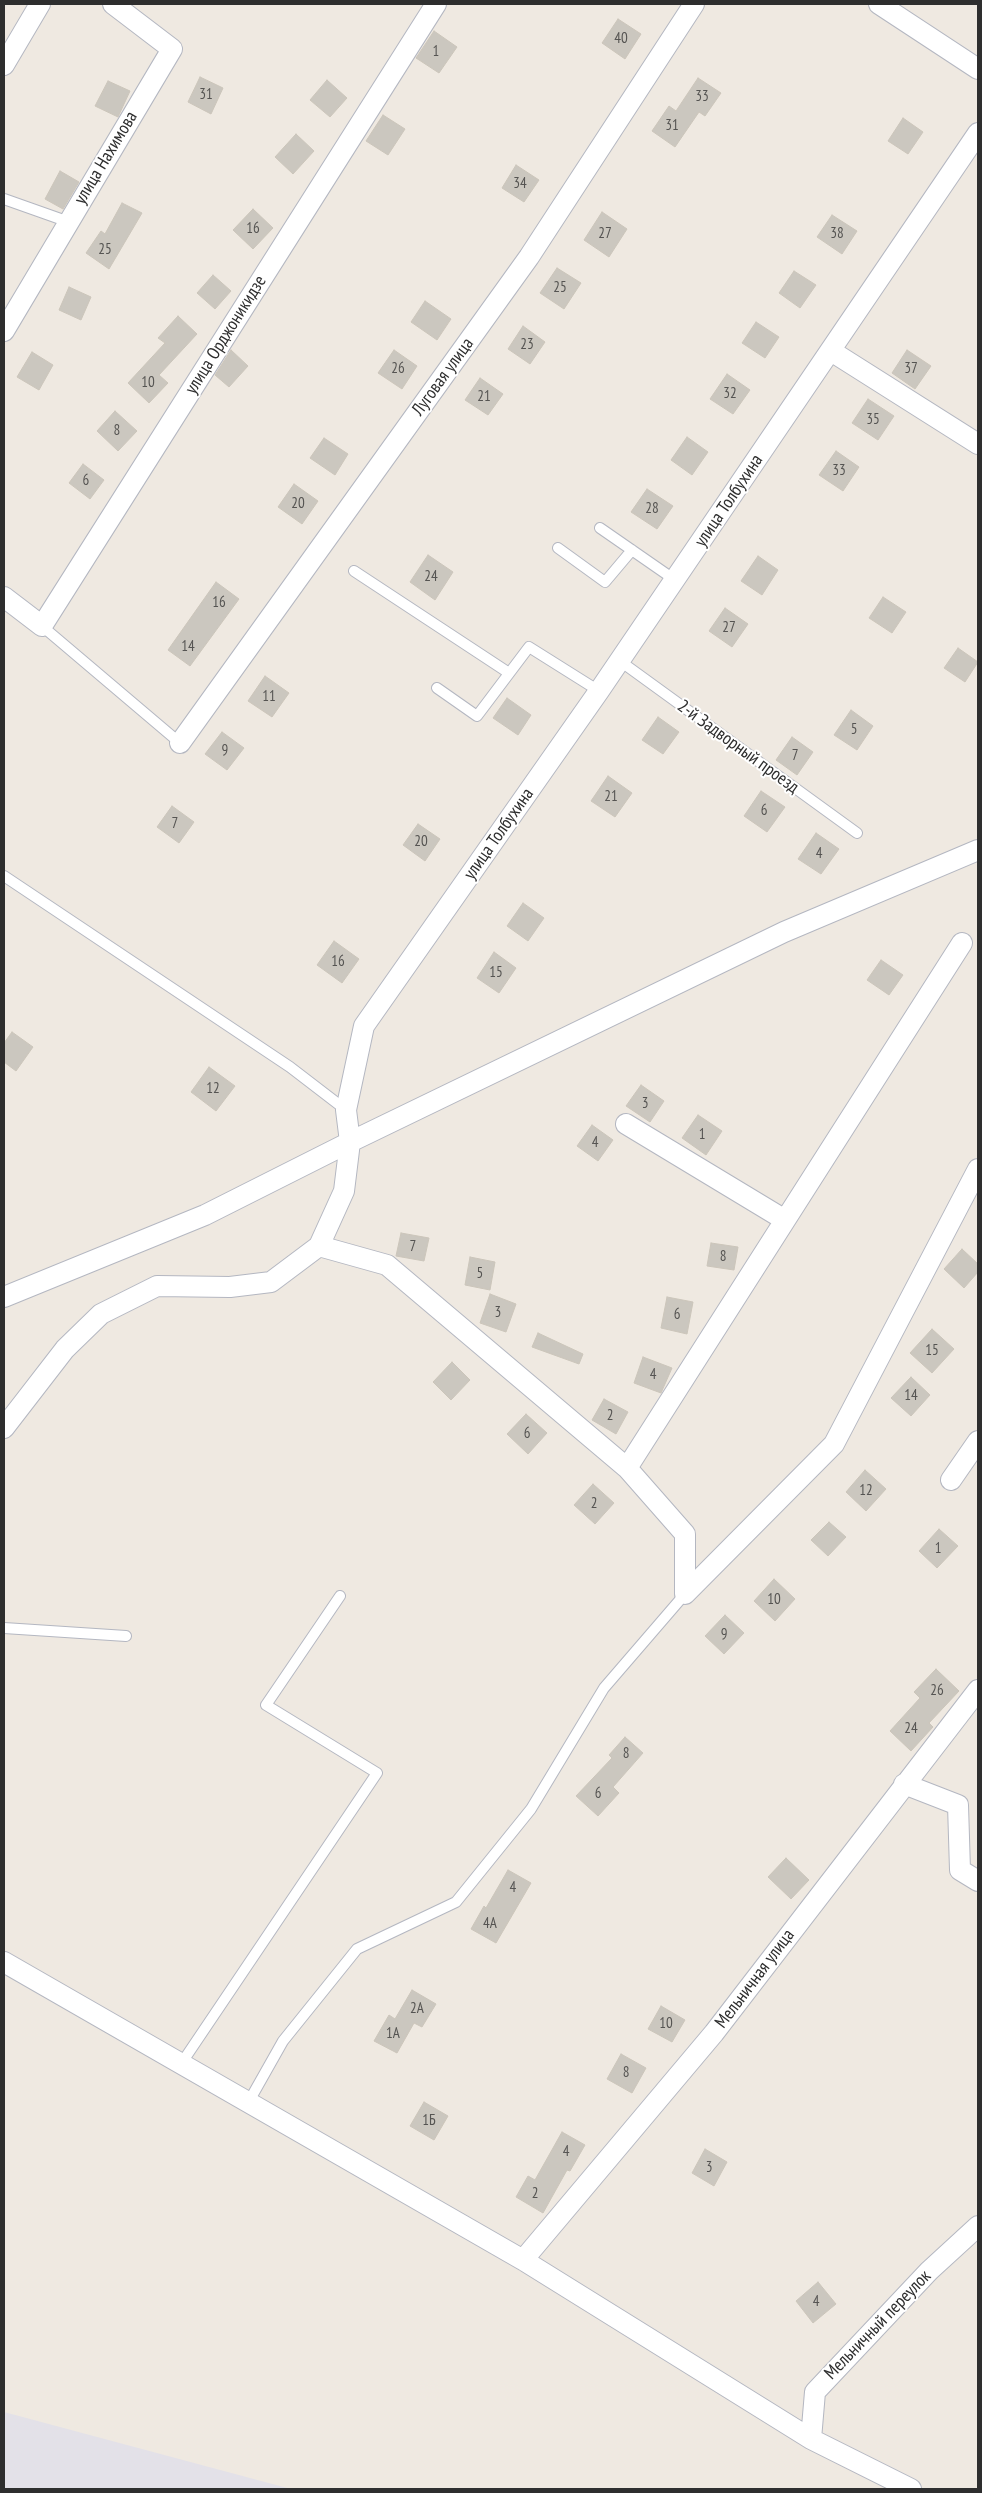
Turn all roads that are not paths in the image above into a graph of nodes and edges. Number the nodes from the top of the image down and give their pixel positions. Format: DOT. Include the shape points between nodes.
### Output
graph roads {
  1 [pos="40,4"];
  2 [pos="113,4"];
  3 [pos="436,4"];
  4 [pos="694,4"];
  5 [pos="879,4"];
  6 [pos="4,65"];
  7 [pos="978,69"];
  8 [pos="978,133"];
  9 [pos="4,199"];
  10 [pos="69,222"];
  11 [pos="4,332"];
  12 [pos="830,351"];
  13 [pos="978,444"];
  14 [pos="600,528"];
  15 [pos="558,548"];
  16 [pos="632,550"];
  17 [pos="354,571"];
  18 [pos="675,580"];
  19 [pos="4,598"];
  20 [pos="42,626"];
  21 [pos="620,661"];
  22 [pos="510,673"];
  23 [pos="437,688"];
  24 [pos="599,692"];
  25 [pos="180,743"];
  26 [pos="857,833"];
  27 [pos="978,850"];
  28 [pos="4,876"];
  29 [pos="962,943"];
  30 [pos="346,1110"];
  31 [pos="626,1124"];
  32 [pos="350,1142"];
  33 [pos="978,1169"];
  34 [pos="785,1220"];
  35 [pos="319,1246"];
  36 [pos="4,1297"];
  37 [pos="4,1428"];
  38 [pos="978,1441"];
  39 [pos="627,1468"];
  40 [pos="952,1480"];
  41 [pos="685,1594"];
  42 [pos="340,1596"];
  43 [pos="4,1628"];
  44 [pos="126,1636"];
  45 [pos="978,1690"];
  46 [pos="904,1784"];
  47 [pos="978,1881"];
  48 [pos="4,1962"];
  49 [pos="181,2064"];
  50 [pos="248,2103"];
  51 [pos="978,2226"];
  52 [pos="523,2260"];
  53 [pos="811,2439"];
  54 [pos="911,2489"];
  1 -- 6 [label="street"];
  2 -- 10 [label="street, улица Нахимова" via="172,48"];
  3 -- 20 [label="street, улица Орджоникидзе"];
  4 -- 25 [label="street, Луговая улица" via="529,257"];
  5 -- 7 [label="street"];
  8 -- 12 [label="street, улица Толбухина"];
  9 -- 10 [label="lane"];
  10 -- 11 [label="street, улица Нахимова"];
  12 -- 13 [label="street"];
  12 -- 18 [label="street, улица Толбухина"];
  14 -- 16 [label="lane"];
  15 -- 16 [label="lane" via="605,582"];
  16 -- 18 [label="lane"];
  17 -- 22 [label="lane"];
  18 -- 21 [label="street, улица Толбухина"];
  19 -- 20 [label="street"];
  20 -- 25 [label="lane"];
  21 -- 24 [label="street, улица Толбухина"];
  21 -- 26 [label="lane, 2-й Задворный проезд"];
  22 -- 23 [label="lane" via="477,716"];
  22 -- 24 [label="lane" via="529,647"];
  24 -- 30 [label="street, улица Толбухина" via="364,1026"];
  27 -- 32 [label="street" via="784,932"];
  28 -- 30 [label="lane" via="290,1067"];
  29 -- 34 [label="street"];
  30 -- 32 [label="street, улица Толбухина"];
  31 -- 34 [label="street"];
  32 -- 35 [label="street, улица Толбухина" via="344,1191"];
  32 -- 36 [label="street" via="205,1215"];
  33 -- 41 [label="street" via="834,1444"];
  34 -- 39 [label="street"];
  35 -- 37 [label="street, улица Толбухина" via="271,1282 230,1287 157,1286 101,1314 65,1349"];
  35 -- 39 [label="street" via="388,1265"];
  38 -- 40 [label="street"];
  39 -- 41 [label="street" via="685,1534"];
  41 -- 50 [label="lane" via="604,1688 531,1809 456,1902 357,1949 283,2042"];
  42 -- 49 [label="lane" via="266,1705 377,1773"];
  43 -- 44 [label="lane"];
  45 -- 46 [label="street, Мельничная улица"];
  46 -- 47 [label="street" via="958,1805 960,1870"];
  46 -- 52 [label="street, Мельничная улица" via="714,2033"];
  48 -- 49 [label="street"];
  49 -- 50 [label="street"];
  50 -- 52 [label="street"];
  51 -- 53 [label="street, Мельничный переулок" via="929,2271 814,2392"];
  52 -- 53 [label="street"];
  53 -- 54 [label="street"];
}
